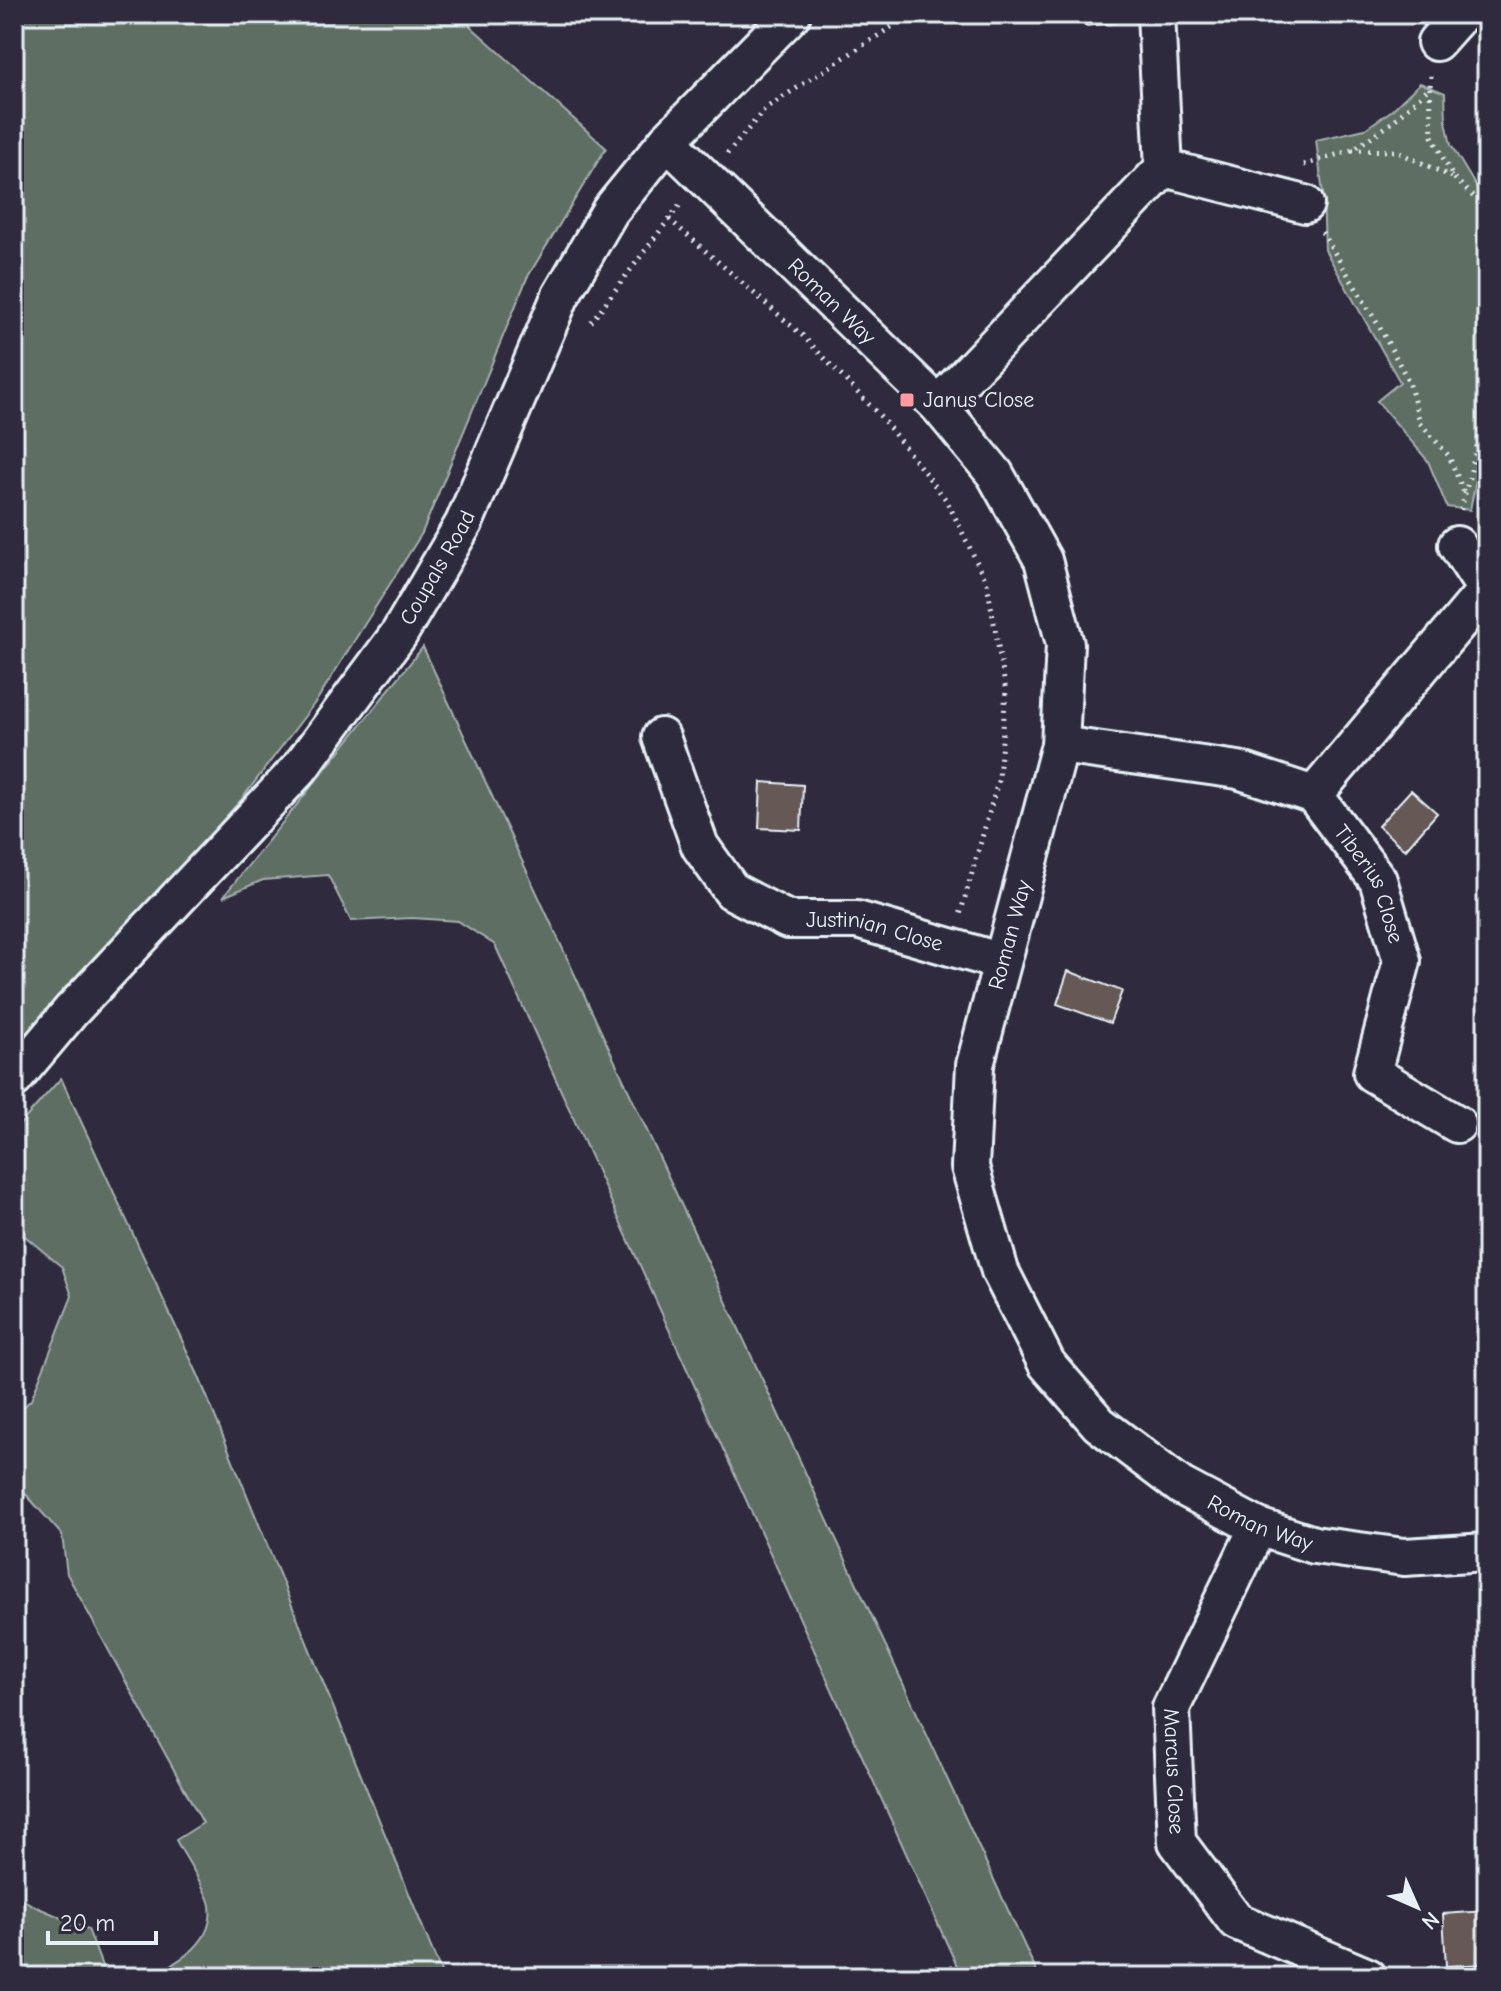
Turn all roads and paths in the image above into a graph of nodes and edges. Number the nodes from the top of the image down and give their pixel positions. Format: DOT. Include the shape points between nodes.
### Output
graph roads {
  1 [pos="792,14"];
  2 [pos="903,14"];
  3 [pos="1156,14"];
  4 [pos="1461,14"];
  5 [pos="1436,42"];
  6 [pos="1430,87"];
  7 [pos="667,141"];
  8 [pos="1352,150"];
  9 [pos="1164,168"];
  10 [pos="1453,177"];
  11 [pos="705,179"];
  12 [pos="1293,201"];
  13 [pos="1487,210"];
  14 [pos="669,219"];
  15 [pos="938,405"];
  16 [pos="1487,406"];
  17 [pos="1464,493"];
  18 [pos="1457,545"];
  19 [pos="1486,591"];
  20 [pos="661,737"];
  21 [pos="1060,745"];
  22 [pos="1314,795"];
  23 [pos="952,947"];
  24 [pos="1002,962"];
  25 [pos="14,1079"];
  26 [pos="1457,1124"];
  27 [pos="1258,1527"];
  28 [pos="1487,1552"];
  29 [pos="1301,1964"];
  30 [pos="1368,1977"];
  1 -- 7 [label="street, Coupals Road"];
  2 -- 11 [label="path" via="893,26 766,108"];
  3 -- 9 [label="street"];
  4 -- 5 [label="street"];
  5 -- 6 [label="path"];
  6 -- 8 [label="path"];
  6 -- 10 [label="path" via="1432,136"];
  7 -- 11 [label="street, Roman Way"];
  7 -- 25 [label="street, Coupals Road" via="610,211 560,297 464,523 399,634 299,769 71,1011"];
  8 -- 10 [label="path" via="1396,151"];
  8 -- 12 [label="path" via="1302,166"];
  9 -- 12 [label="street"];
  9 -- 15 [label="street"];
  10 -- 13 [label="path"];
  11 -- 15 [label="street, Roman Way"];
  12 -- 17 [label="path" via="1379,326 1409,382 1420,423 1449,456"];
  14 -- 23 [label="path" via="803,336 881,417 947,501 987,583 1006,691 999,778"];
  15 -- 21 [label="street, Roman Way" via="995,474 1043,560 1065,644"];
  16 -- 17 [label="path"];
  17 -- 18 [label="path"];
  18 -- 19 [label="street"];
  19 -- 22 [label="street"];
  20 -- 23 [label="street, Justinian Close" via="700,846 732,891 788,920 857,920"];
  21 -- 22 [label="street" via="1238,770"];
  21 -- 24 [label="street, Roman Way"];
  22 -- 26 [label="street, Tiberius Close" via="1378,880 1402,961 1372,1073"];
  23 -- 24 [label="street, Justinian Close"];
  24 -- 27 [label="street, Roman Way" via="975,1065 970,1167 1000,1271 1047,1364 1099,1424 1181,1486"];
  27 -- 28 [label="street, Roman Way" via="1314,1545 1404,1557"];
  27 -- 29 [label="street, Marcus Close" via="1171,1708 1177,1842 1236,1921"];
  29 -- 30 [label="street, Marcus Close"];
}
